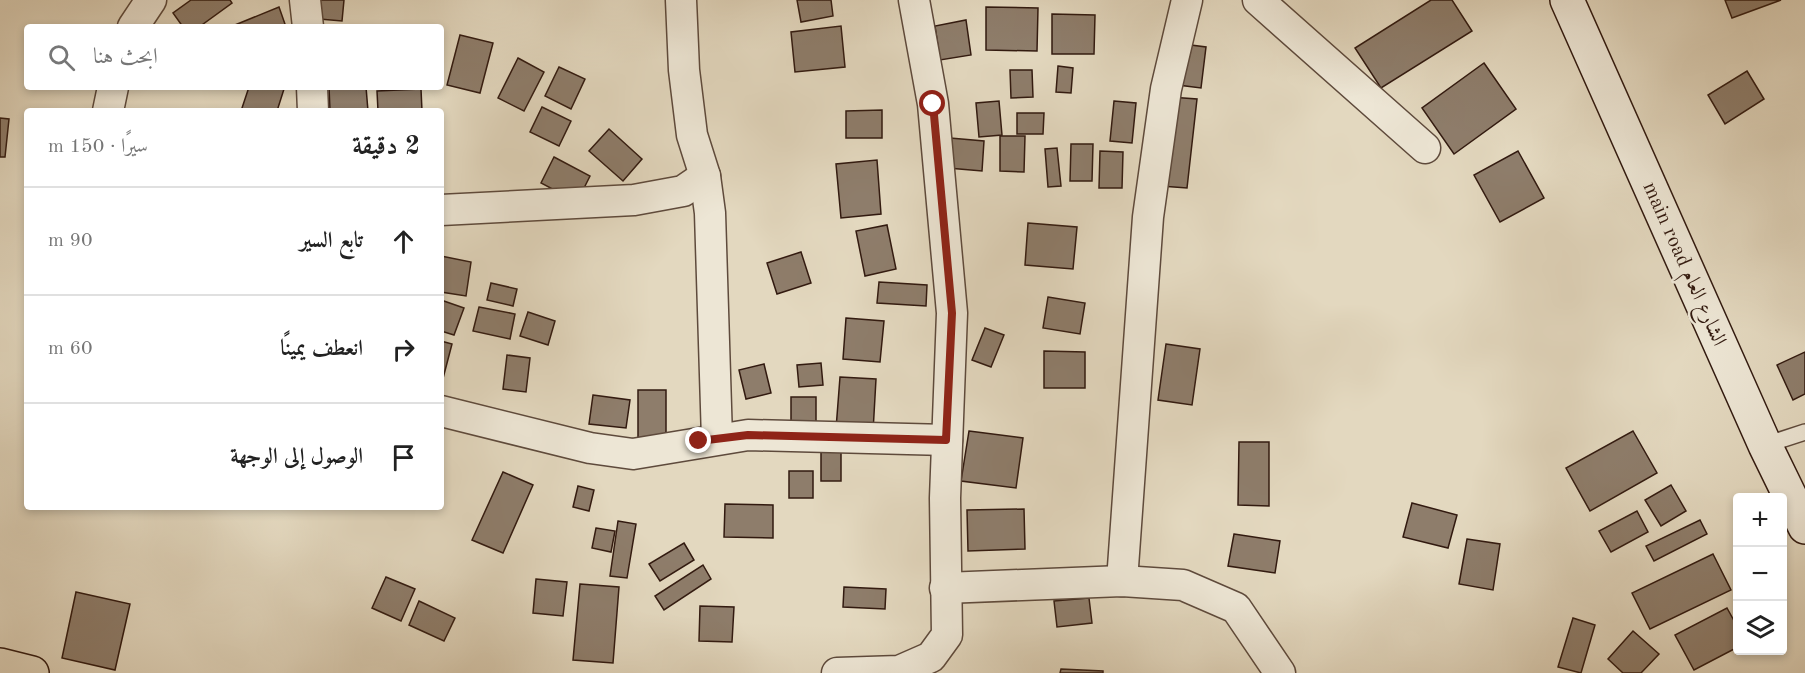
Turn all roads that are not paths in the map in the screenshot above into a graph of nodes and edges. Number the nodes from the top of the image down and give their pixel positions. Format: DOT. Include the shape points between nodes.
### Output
graph roads {
  1 [pos="152,0"];
  2 [pos="305,0"];
  3 [pos="681,0"];
  4 [pos="914,0"];
  5 [pos="1187,0"];
  6 [pos="1258,0"];
  7 [pos="1567,0"];
  8 [pos="135,24"];
  9 [pos="308,24"];
  10 [pos="112,90"];
  11 [pos="312,90"];
  12 [pos="109,108"];
  13 [pos="313,108"];
  14 [pos="1425,148"];
  15 [pos="705,176"];
  16 [pos="444,210"];
  17 [pos="444,412"];
  18 [pos="1805,432"];
  19 [pos="717,439"];
  20 [pos="946,440"];
  21 [pos="1765,445"];
  22 [pos="1805,527"];
  23 [pos="1122,581"];
  24 [pos="945,588"];
  25 [pos="0,666"];
  26 [pos="32,673"];
  27 [pos="837,673"];
  28 [pos="1280,673"];
  1 -- 8 [label="street"];
  2 -- 9 [label="street"];
  3 -- 15 [label="street" via="692,135"];
  4 -- 20 [label="street" via="933,104 952,313"];
  5 -- 23 [label="street" via="1166,89 1148,218"];
  6 -- 14 [label="street"];
  7 -- 21 [label="main road, main road الشارع العام"];
  10 -- 12 [label="street"];
  11 -- 13 [label="street"];
  15 -- 16 [label="street" via="683,191 634,200"];
  15 -- 19 [label="street" via="710,213"];
  17 -- 19 [label="street" via="590,448 633,454"];
  18 -- 21 [label="lane"];
  19 -- 20 [label="street" via="748,435"];
  20 -- 24 [label="street"];
  21 -- 22 [label="main road, main road الشارع العام"];
  23 -- 24 [label="street"];
  23 -- 28 [label="street" via="1183,585 1236,608"];
  24 -- 27 [label="street" via="947,635 931,657 898,671"];
  25 -- 26 [label="highway"];
}
